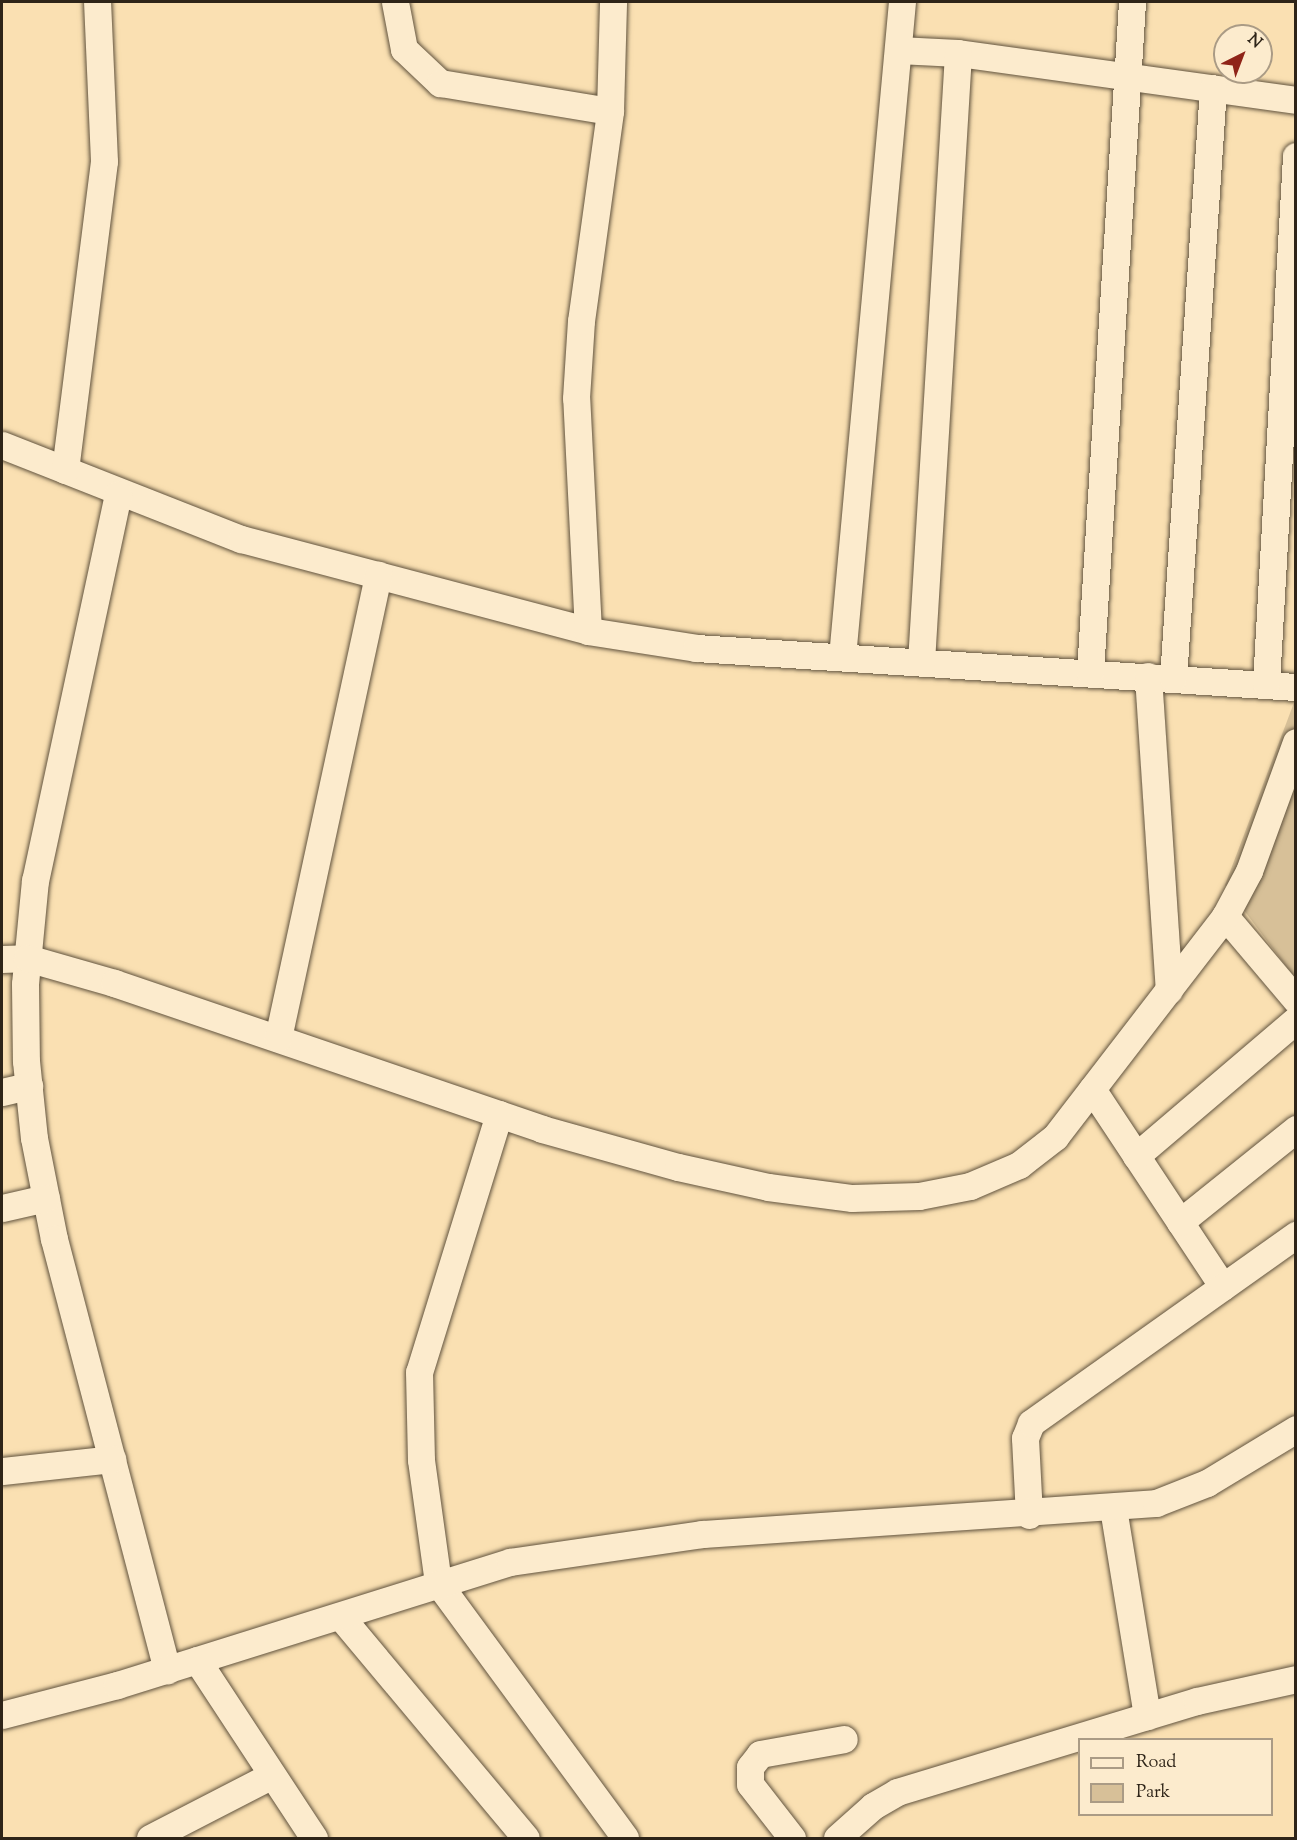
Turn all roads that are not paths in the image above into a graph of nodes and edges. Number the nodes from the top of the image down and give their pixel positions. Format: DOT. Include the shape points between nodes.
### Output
graph roads {
  1 [pos="97,2"];
  2 [pos="396,2"];
  3 [pos="613,2"];
  4 [pos="902,2"];
  5 [pos="1132,2"];
  6 [pos="898,50"];
  7 [pos="958,53"];
  8 [pos="1131,76"];
  9 [pos="1213,88"];
  10 [pos="1296,100"];
  11 [pos="610,111"];
  12 [pos="1296,156"];
  13 [pos="2,445"];
  14 [pos="64,470"];
  15 [pos="118,494"];
  16 [pos="378,575"];
  17 [pos="588,631"];
  18 [pos="842,657"];
  19 [pos="921,662"];
  20 [pos="1090,672"];
  21 [pos="1161,677"];
  22 [pos="1266,683"];
  23 [pos="1296,687"];
  24 [pos="1296,742"];
  25 [pos="1225,916"];
  26 [pos="14,958"];
  27 [pos="1169,990"];
  28 [pos="1296,1000"];
  29 [pos="1296,1020"];
  30 [pos="278,1038"];
  31 [pos="29,1086"];
  32 [pos="1092,1089"];
  33 [pos="2,1092"];
  34 [pos="499,1114"];
  35 [pos="1296,1129"];
  36 [pos="1136,1156"];
  37 [pos="46,1198"];
  38 [pos="2,1208"];
  39 [pos="1180,1222"];
  40 [pos="1296,1235"];
  41 [pos="1223,1287"];
  42 [pos="1291,1441"];
  43 [pos="112,1459"];
  44 [pos="2,1471"];
  45 [pos="1113,1508"];
  46 [pos="1029,1515"];
  47 [pos="438,1584"];
  48 [pos="340,1617"];
  49 [pos="197,1660"];
  50 [pos="167,1670"];
  51 [pos="1296,1679"];
  52 [pos="2,1715"];
  53 [pos="1147,1716"];
  54 [pos="844,1739"];
  55 [pos="272,1775"];
  56 [pos="150,1839"];
  57 [pos="314,1839"];
  58 [pos="526,1839"];
  59 [pos="625,1839"];
  60 [pos="792,1839"];
  61 [pos="837,1839"];
  1 -- 14 [label="street" via="104,171"];
  2 -- 11 [label="street" via="404,50 440,83"];
  3 -- 11 [label="street"];
  4 -- 6 [label="street"];
  5 -- 8 [label="street"];
  6 -- 7 [label="street"];
  6 -- 18 [label="street"];
  7 -- 8 [label="street"];
  7 -- 19 [label="street"];
  8 -- 9 [label="street"];
  8 -- 20 [label="street"];
  9 -- 10 [label="street"];
  9 -- 21 [label="street"];
  11 -- 17 [label="street" via="581,321 576,398"];
  12 -- 22 [label="street"];
  13 -- 14 [label="street"];
  14 -- 15 [label="street"];
  15 -- 16 [label="street" via="241,539"];
  15 -- 26 [label="street" via="35,880"];
  16 -- 17 [label="street"];
  16 -- 30 [label="street"];
  17 -- 18 [label="street" via="696,648"];
  18 -- 19 [label="street"];
  19 -- 20 [label="street"];
  20 -- 21 [label="street"];
  21 -- 22 [label="street"];
  21 -- 27 [label="street"];
  22 -- 23 [label="street"];
  24 -- 25 [label="street" via="1249,871"];
  25 -- 27 [label="street"];
  25 -- 28 [label="street"];
  26 -- 30 [label="street"];
  26 -- 31 [label="street"];
  27 -- 32 [label="street"];
  29 -- 36 [label="street"];
  30 -- 34 [label="street"];
  31 -- 33 [label="street"];
  31 -- 37 [label="street"];
  32 -- 34 [label="street" via="1055,1137 1019,1166 970,1186 919,1196 852,1198 768,1187 678,1167"];
  32 -- 36 [label="street"];
  34 -- 47 [label="street" via="419,1372 422,1460"];
  35 -- 39 [label="street"];
  36 -- 39 [label="street"];
  37 -- 38 [label="street"];
  37 -- 43 [label="street"];
  39 -- 41 [label="street"];
  40 -- 41 [label="street"];
  41 -- 46 [label="street" via="1031,1423 1025,1438"];
  42 -- 45 [label="street" via="1207,1483 1156,1503"];
  43 -- 44 [label="street"];
  43 -- 50 [label="street"];
  45 -- 46 [label="street"];
  45 -- 53 [label="street"];
  46 -- 47 [label="street" via="690,1536 510,1562"];
  47 -- 48 [label="street"];
  47 -- 59 [label="street"];
  48 -- 49 [label="street"];
  48 -- 58 [label="street"];
  49 -- 50 [label="street"];
  49 -- 55 [label="street"];
  50 -- 52 [label="street"];
  51 -- 53 [label="street"];
  53 -- 61 [label="street" via="897,1792 873,1806"];
  54 -- 60 [label="street" via="760,1754 750,1767 750,1784"];
  55 -- 56 [label="street"];
  55 -- 57 [label="street"];
}
